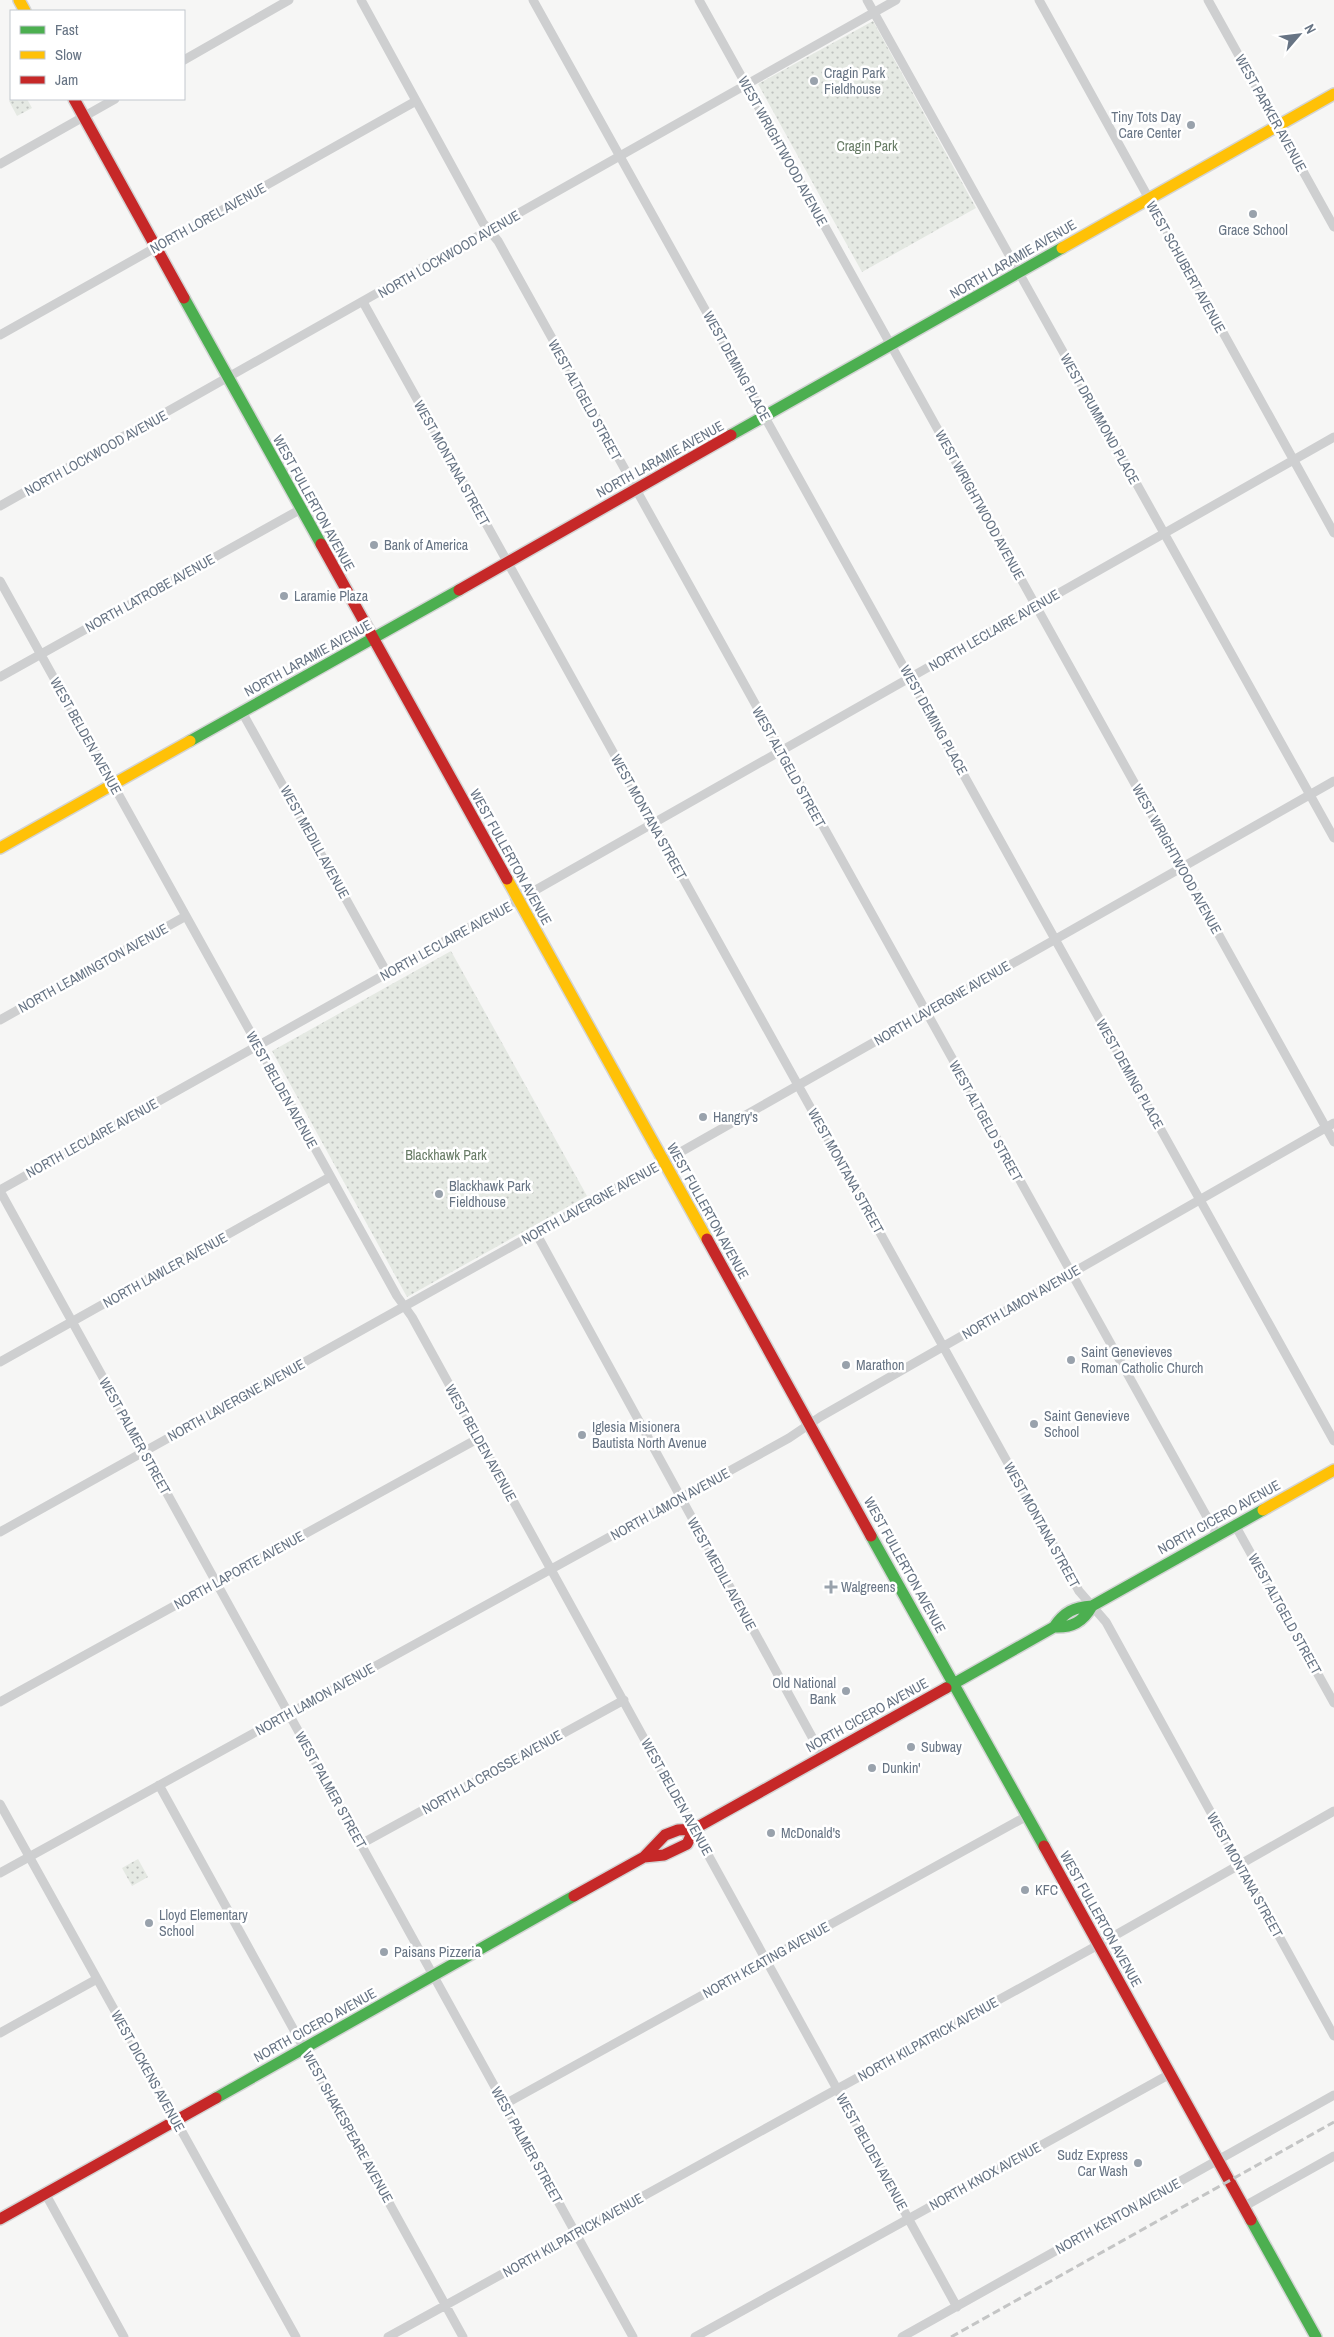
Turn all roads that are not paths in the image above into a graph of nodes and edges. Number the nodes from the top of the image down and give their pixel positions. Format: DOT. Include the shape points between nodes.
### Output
graph roads {
  1 [pos="289,0"];
  2 [pos="361,0"];
  3 [pos="533,0"];
  4 [pos="699,0"];
  5 [pos="867,0"];
  6 [pos="896,0"];
  7 [pos="1038,0"];
  8 [pos="1208,0"];
  9 [pos="874,13"];
  10 [pos="185,59"];
  11 [pos="746,85"];
  12 [pos="1334,94"];
  13 [pos="75,100"];
  14 [pos="113,100"];
  15 [pos="416,101"];
  16 [pos="83,116"];
  17 [pos="1278,126"];
  18 [pos="620,156"];
  19 [pos="0,164"];
  20 [pos="1148,199"];
  21 [pos="1334,226"];
  22 [pos="490,230"];
  23 [pos="156,247"];
  24 [pos="1019,273"];
  25 [pos="363,302"];
  26 [pos="0,335"];
  27 [pos="892,345"];
  28 [pos="228,379"];
  29 [pos="765,417"];
  30 [pos="1334,437"];
  31 [pos="1294,460"];
  32 [pos="635,490"];
  33 [pos="0,506"];
  34 [pos="301,510"];
  35 [pos="1334,533"];
  36 [pos="1164,534"];
  37 [pos="508,562"];
  38 [pos="0,581"];
  39 [pos="1036,606"];
  40 [pos="372,639"];
  41 [pos="41,655"];
  42 [pos="0,677"];
  43 [pos="910,678"];
  44 [pos="242,712"];
  45 [pos="781,751"];
  46 [pos="1334,781"];
  47 [pos="112,785"];
  48 [pos="1310,795"];
  49 [pos="653,824"];
  50 [pos="1334,838"];
  51 [pos="0,848"];
  52 [pos="1182,867"];
  53 [pos="518,900"];
  54 [pos="186,916"];
  55 [pos="1055,939"];
  56 [pos="387,974"];
  57 [pos="926,1012"];
  58 [pos="0,1020"];
  59 [pos="258,1046"];
  60 [pos="798,1085"];
  61 [pos="1330,1125"];
  62 [pos="1334,1142"];
  63 [pos="663,1162"];
  64 [pos="330,1177"];
  65 [pos="0,1190"];
  66 [pos="1200,1200"];
  67 [pos="536,1233"];
  68 [pos="1071,1273"];
  69 [pos="404,1306"];
  70 [pos="72,1322"];
  71 [pos="943,1347"];
  72 [pos="0,1362"];
  73 [pos="809,1424"];
  74 [pos="479,1438"];
  75 [pos="1334,1441"];
  76 [pos="144,1452"];
  77 [pos="1334,1470"];
  78 [pos="681,1498"];
  79 [pos="1235,1525"];
  80 [pos="0,1532"];
  81 [pos="1217,1535"];
  82 [pos="551,1570"];
  83 [pos="216,1583"];
  84 [pos="1092,1606"];
  85 [pos="954,1683"];
  86 [pos="624,1700"];
  87 [pos="0,1702"];
  88 [pos="1334,1703"];
  89 [pos="289,1714"];
  90 [pos="823,1757"];
  91 [pos="159,1786"];
  92 [pos="0,1804"];
  93 [pos="1334,1811"];
  94 [pos="1027,1816"];
  95 [pos="694,1829"];
  96 [pos="361,1844"];
  97 [pos="30,1857"];
  98 [pos="644,1857"];
  99 [pos="1240,1864"];
  100 [pos="0,1873"];
  101 [pos="1098,1945"];
  102 [pos="766,1960"];
  103 [pos="434,1975"];
  104 [pos="97,1979"];
  105 [pos="0,2034"];
  106 [pos="1334,2036"];
  107 [pos="304,2048"];
  108 [pos="1170,2074"];
  109 [pos="837,2089"];
  110 [pos="1334,2095"];
  111 [pos="505,2104"];
  112 [pos="176,2120"];
  113 [pos="1334,2156"];
  114 [pos="1217,2159"];
  115 [pos="45,2193"];
  116 [pos="1244,2207"];
  117 [pos="0,2218"];
  118 [pos="909,2219"];
  119 [pos="576,2233"];
  120 [pos="446,2305"];
  121 [pos="957,2307"];
  122 [pos="124,2337"];
  123 [pos="296,2337"];
  124 [pos="388,2337"];
  125 [pos="463,2337"];
  126 [pos="634,2337"];
  127 [pos="695,2337"];
  128 [pos="902,2337"];
  129 [pos="1316,2337"];
  1 -- 10 [label="street"];
  2 -- 15 [label="street, WEST ALTGELD STREET"];
  3 -- 18 [label="street, WEST DEMING PLACE"];
  4 -- 11 [label="street, WEST WRIGHTWOOD AVENUE"];
  5 -- 9 [label="street, WEST DRUMMOND PLACE"];
  6 -- 9 [label="street, NORTH LOCKWOOD AVENUE"];
  7 -- 20 [label="street, WEST SCHUBERT AVENUE"];
  8 -- 17 [label="street, WEST PARKER AVENUE"];
  9 -- 11 [label="street, NORTH LOCKWOOD AVENUE"];
  9 -- 24 [label="street, WEST DRUMMOND PLACE"];
  11 -- 18 [label="street, NORTH LOCKWOOD AVENUE"];
  11 -- 27 [label="street, WEST WRIGHTWOOD AVENUE"];
  12 -- 17 [label="main road, NORTH LARAMIE AVENUE"];
  13 -- 16 [label="main road, WEST FULLERTON AVENUE"];
  14 -- 16 [label="street"];
  15 -- 22 [label="street, WEST ALTGELD STREET"];
  15 -- 23 [label="street, NORTH LOREL AVENUE"];
  16 -- 19 [label="street"];
  16 -- 23 [label="main road, WEST FULLERTON AVENUE"];
  17 -- 20 [label="main road, NORTH LARAMIE AVENUE"];
  17 -- 21 [label="street, WEST PARKER AVENUE"];
  18 -- 22 [label="street, NORTH LOCKWOOD AVENUE"];
  18 -- 29 [label="street, WEST DEMING PLACE"];
  20 -- 24 [label="main road, NORTH LARAMIE AVENUE"];
  20 -- 31 [label="street, WEST SCHUBERT AVENUE"];
  22 -- 25 [label="street, NORTH LOCKWOOD AVENUE"];
  22 -- 32 [label="street, WEST ALTGELD STREET"];
  23 -- 26 [label="street, NORTH LOREL AVENUE"];
  23 -- 28 [label="main road, WEST FULLERTON AVENUE"];
  24 -- 27 [label="main road, NORTH LARAMIE AVENUE"];
  24 -- 36 [label="street, WEST DRUMMOND PLACE"];
  25 -- 28 [label="street, NORTH LOCKWOOD AVENUE"];
  25 -- 37 [label="street, WEST MONTANA STREET"];
  27 -- 29 [label="main road, NORTH LARAMIE AVENUE"];
  27 -- 39 [label="street, WEST WRIGHTWOOD AVENUE"];
  28 -- 33 [label="street, NORTH LOCKWOOD AVENUE"];
  28 -- 34 [label="main road, WEST FULLERTON AVENUE"];
  29 -- 32 [label="main road, NORTH LARAMIE AVENUE"];
  29 -- 43 [label="street, WEST DEMING PLACE"];
  30 -- 31 [label="street, NORTH LECLAIRE AVENUE"];
  31 -- 35 [label="street, WEST SCHUBERT AVENUE"];
  31 -- 36 [label="street, NORTH LECLAIRE AVENUE"];
  32 -- 37 [label="main road, NORTH LARAMIE AVENUE"];
  32 -- 45 [label="street, WEST ALTGELD STREET"];
  34 -- 40 [label="main road, WEST FULLERTON AVENUE"];
  34 -- 41 [label="street, NORTH LATROBE AVENUE"];
  36 -- 39 [label="street, NORTH LECLAIRE AVENUE"];
  36 -- 48 [label="street, WEST DRUMMOND PLACE"];
  37 -- 40 [label="main road, NORTH LARAMIE AVENUE"];
  37 -- 49 [label="street, WEST MONTANA STREET"];
  38 -- 41 [label="street, WEST BELDEN AVENUE"];
  39 -- 43 [label="street, NORTH LECLAIRE AVENUE"];
  39 -- 52 [label="street, WEST WRIGHTWOOD AVENUE"];
  40 -- 44 [label="main road, NORTH LARAMIE AVENUE"];
  40 -- 53 [label="main road, WEST FULLERTON AVENUE"];
  41 -- 42 [label="street, NORTH LATROBE AVENUE"];
  41 -- 47 [label="street, WEST BELDEN AVENUE"];
  43 -- 45 [label="street, NORTH LECLAIRE AVENUE"];
  43 -- 55 [label="street, WEST DEMING PLACE"];
  44 -- 47 [label="main road, NORTH LARAMIE AVENUE"];
  44 -- 56 [label="street, WEST MEDILL AVENUE"];
  45 -- 49 [label="street, NORTH LECLAIRE AVENUE"];
  45 -- 57 [label="street, WEST ALTGELD STREET"];
  46 -- 48 [label="street, NORTH LAVERGNE AVENUE"];
  47 -- 51 [label="main road, NORTH LARAMIE AVENUE"];
  47 -- 54 [label="street, WEST BELDEN AVENUE"];
  48 -- 50 [label="street, WEST DRUMMOND PLACE"];
  48 -- 52 [label="street, NORTH LAVERGNE AVENUE"];
  49 -- 53 [label="street, NORTH LECLAIRE AVENUE"];
  49 -- 60 [label="street, WEST MONTANA STREET"];
  52 -- 55 [label="street, NORTH LAVERGNE AVENUE"];
  52 -- 61 [label="street, WEST WRIGHTWOOD AVENUE"];
  53 -- 56 [label="street, NORTH LECLAIRE AVENUE"];
  53 -- 63 [label="main road, WEST FULLERTON AVENUE"];
  54 -- 58 [label="street, NORTH LEAMINGTON AVENUE"];
  54 -- 59 [label="street, WEST BELDEN AVENUE"];
  55 -- 57 [label="street, NORTH LAVERGNE AVENUE"];
  55 -- 66 [label="street, WEST DEMING PLACE"];
  56 -- 59 [label="street, NORTH LECLAIRE AVENUE"];
  57 -- 60 [label="street, NORTH LAVERGNE AVENUE"];
  57 -- 68 [label="street, WEST ALTGELD STREET"];
  59 -- 64 [label="street, WEST BELDEN AVENUE"];
  59 -- 65 [label="street, NORTH LECLAIRE AVENUE"];
  60 -- 63 [label="street, NORTH LAVERGNE AVENUE"];
  60 -- 71 [label="street, WEST MONTANA STREET"];
  61 -- 62 [label="street, WEST WRIGHTWOOD AVENUE"];
  61 -- 66 [label="street, NORTH LAMON AVENUE"];
  63 -- 67 [label="street, NORTH LAVERGNE AVENUE"];
  63 -- 73 [label="main road, WEST FULLERTON AVENUE"];
  64 -- 69 [label="street, WEST BELDEN AVENUE"];
  64 -- 70 [label="street, NORTH LAWLER AVENUE"];
  65 -- 70 [label="street, WEST PALMER STREET"];
  66 -- 68 [label="street, NORTH LAMON AVENUE"];
  66 -- 75 [label="street, WEST DEMING PLACE"];
  67 -- 69 [label="street, NORTH LAVERGNE AVENUE"];
  67 -- 78 [label="street, WEST MEDILL AVENUE"];
  68 -- 71 [label="street, NORTH LAMON AVENUE"];
  68 -- 81 [label="street, WEST ALTGELD STREET"];
  69 -- 74 [label="street, WEST BELDEN AVENUE"];
  69 -- 76 [label="street, NORTH LAVERGNE AVENUE"];
  70 -- 72 [label="street, NORTH LAWLER AVENUE"];
  70 -- 76 [label="street, WEST PALMER STREET"];
  71 -- 73 [label="street, NORTH LAMON AVENUE"];
  71 -- 84 [label="street, WEST MONTANA STREET" via="1079,1591"];
  73 -- 78 [label="street, NORTH LAMON AVENUE"];
  73 -- 85 [label="main road, WEST FULLERTON AVENUE"];
  74 -- 82 [label="street, WEST BELDEN AVENUE"];
  74 -- 83 [label="street, NORTH LAPORTE AVENUE"];
  76 -- 80 [label="street, NORTH LAVERGNE AVENUE"];
  76 -- 83 [label="street, WEST PALMER STREET"];
  77 -- 79 [label="main road, NORTH CICERO AVENUE"];
  78 -- 82 [label="street, NORTH LAMON AVENUE"];
  78 -- 90 [label="street, WEST MEDILL AVENUE"];
  79 -- 81 [label="main road, NORTH CICERO AVENUE"];
  79 -- 88 [label="street, WEST ALTGELD STREET"];
  81 -- 84 [label="main road, NORTH CICERO AVENUE"];
  82 -- 86 [label="street, WEST BELDEN AVENUE"];
  82 -- 89 [label="street, NORTH LAMON AVENUE"];
  83 -- 87 [label="street, NORTH LAPORTE AVENUE"];
  83 -- 89 [label="street, WEST PALMER STREET"];
  84 -- 85 [label="main road, NORTH CICERO AVENUE" via="1086,1618 1068,1629 1054,1627"];
  84 -- 99 [label="street, WEST MONTANA STREET" via="1106,1622"];
  85 -- 90 [label="main road, NORTH CICERO AVENUE"];
  85 -- 94 [label="main road, WEST FULLERTON AVENUE"];
  86 -- 95 [label="street, WEST BELDEN AVENUE"];
  86 -- 96 [label="street, NORTH LA CROSSE AVENUE"];
  89 -- 91 [label="street, NORTH LAMON AVENUE"];
  89 -- 96 [label="street, WEST PALMER STREET"];
  90 -- 95 [label="main road, NORTH CICERO AVENUE"];
  91 -- 97 [label="street, NORTH LAMON AVENUE"];
  91 -- 107 [label="street, WEST SHAKESPEARE AVENUE"];
  92 -- 97 [label="street, WEST DICKENS AVENUE"];
  93 -- 99 [label="street, NORTH KILPATRICK AVENUE"];
  94 -- 101 [label="main road, WEST FULLERTON AVENUE"];
  94 -- 102 [label="street, NORTH KEATING AVENUE"];
  95 -- 98 [label="main road, NORTH CICERO AVENUE" via="680,1828 657,1839"];
  95 -- 98 [label="main road, NORTH CICERO AVENUE" via="687,1844 664,1855"];
  95 -- 102 [label="street, WEST BELDEN AVENUE"];
  96 -- 103 [label="street, WEST PALMER STREET"];
  97 -- 100 [label="street, NORTH LAMON AVENUE"];
  97 -- 104 [label="street, WEST DICKENS AVENUE"];
  98 -- 103 [label="main road, NORTH CICERO AVENUE"];
  99 -- 101 [label="street, NORTH KILPATRICK AVENUE"];
  99 -- 106 [label="street, WEST MONTANA STREET"];
  101 -- 108 [label="main road, WEST FULLERTON AVENUE"];
  101 -- 109 [label="street, NORTH KILPATRICK AVENUE"];
  102 -- 109 [label="street, WEST BELDEN AVENUE"];
  102 -- 111 [label="street, NORTH KEATING AVENUE"];
  103 -- 107 [label="main road, NORTH CICERO AVENUE"];
  103 -- 111 [label="street, WEST PALMER STREET"];
  104 -- 105 [label="street"];
  104 -- 112 [label="street, WEST DICKENS AVENUE"];
  107 -- 112 [label="main road, NORTH CICERO AVENUE"];
  107 -- 120 [label="street, WEST SHAKESPEARE AVENUE"];
  108 -- 114 [label="main road, WEST FULLERTON AVENUE"];
  108 -- 118 [label="street, NORTH KNOX AVENUE"];
  109 -- 118 [label="street, WEST BELDEN AVENUE"];
  109 -- 119 [label="street, NORTH KILPATRICK AVENUE"];
  110 -- 114 [label="street, NORTH KENTON AVENUE"];
  111 -- 119 [label="street, WEST PALMER STREET"];
  112 -- 115 [label="main road, NORTH CICERO AVENUE"];
  112 -- 123 [label="street, WEST DICKENS AVENUE"];
  113 -- 116 [label="street"];
  114 -- 116 [label="main road, WEST FULLERTON AVENUE"];
  114 -- 121 [label="street, NORTH KENTON AVENUE"];
  115 -- 117 [label="main road, NORTH CICERO AVENUE"];
  115 -- 122 [label="street"];
  116 -- 129 [label="main road, WEST FULLERTON AVENUE"];
  118 -- 121 [label="street, WEST BELDEN AVENUE"];
  118 -- 127 [label="street, NORTH KNOX AVENUE"];
  119 -- 120 [label="street, NORTH KILPATRICK AVENUE"];
  119 -- 126 [label="street, WEST PALMER STREET"];
  120 -- 124 [label="street, NORTH KILPATRICK AVENUE"];
  120 -- 125 [label="street, WEST SHAKESPEARE AVENUE"];
  121 -- 128 [label="street, NORTH KENTON AVENUE"];
}
